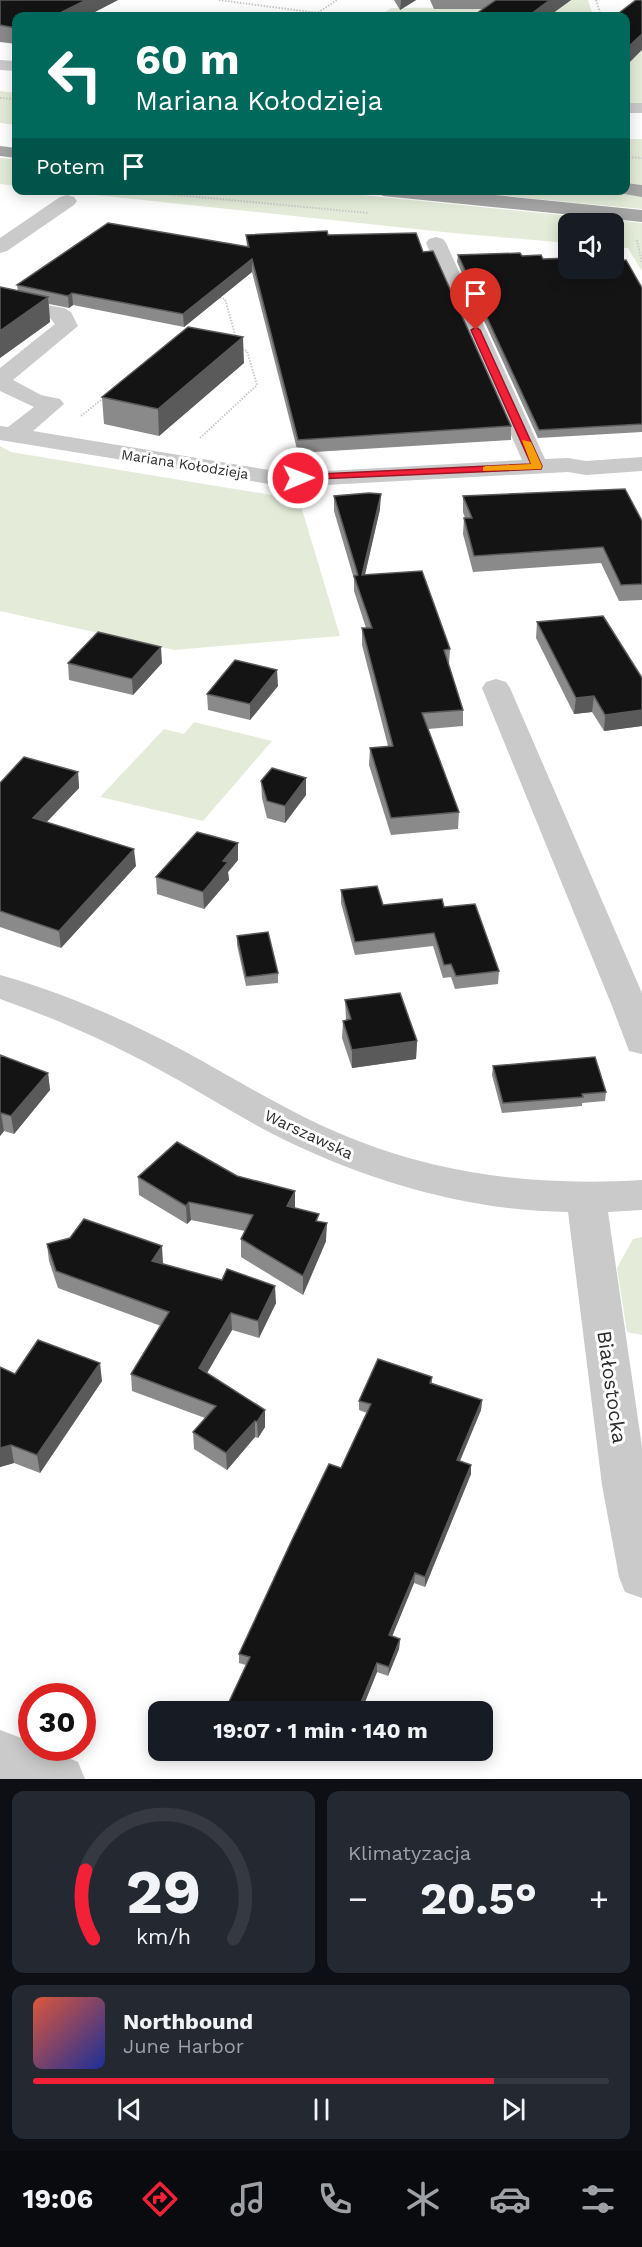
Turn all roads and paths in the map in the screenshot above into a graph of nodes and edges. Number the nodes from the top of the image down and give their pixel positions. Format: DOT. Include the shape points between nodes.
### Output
graph roads {
  1 [pos="219,0"];
  2 [pos="337,0"];
  3 [pos="319,12"];
  4 [pos="177,195"];
  5 [pos="433,195"];
  6 [pos="67,201"];
  7 [pos="369,213"];
  8 [pos="642,216"];
  9 [pos="636,240"];
  10 [pos="436,243"];
  11 [pos="0,247"];
  12 [pos="642,263"];
  13 [pos="208,296"];
  14 [pos="0,303"];
  15 [pos="112,391"];
  16 [pos="75,420"];
  17 [pos="7,434"];
  18 [pos="200,439"];
  19 [pos="642,464"];
  20 [pos="537,466"];
  21 [pos="496,688"];
  22 [pos="0,987"];
  23 [pos="642,1042"];
  24 [pos="642,1195"];
  25 [pos="586,1197"];
  26 [pos="642,1577"];
  27 [pos="0,1754"];
  28 [pos="60,1779"];
  1 -- 3 [label="path"];
  2 -- 3 [label="path"];
  4 -- 7 [label="path"];
  5 -- 8 [label="main road"];
  6 -- 11 [label="street"];
  9 -- 12 [label="path"];
  10 -- 20 [label="street"];
  13 -- 18 [label="path" via="225,299 238,348 247,351 257,385"];
  14 -- 17 [label="street, Mariana Kołodzieja" via="63,316 67,326 1,378 3,384 34,400 52,404"];
  15 -- 16 [label="path"];
  17 -- 20 [label="street, Mariana Kołodzieja" via="269,477 326,478"];
  19 -- 20 [label="street, Mariana Kołodzieja"];
  21 -- 23 [label="street"];
  22 -- 25 [label="street, Warszawska" via="134,1042 308,1135 387,1167 471,1188 520,1195"];
  24 -- 25 [label="street, Warszawska"];
  25 -- 26 [label="street, Białostocka" via="625,1485"];
  27 -- 28 [label="street"];
}
